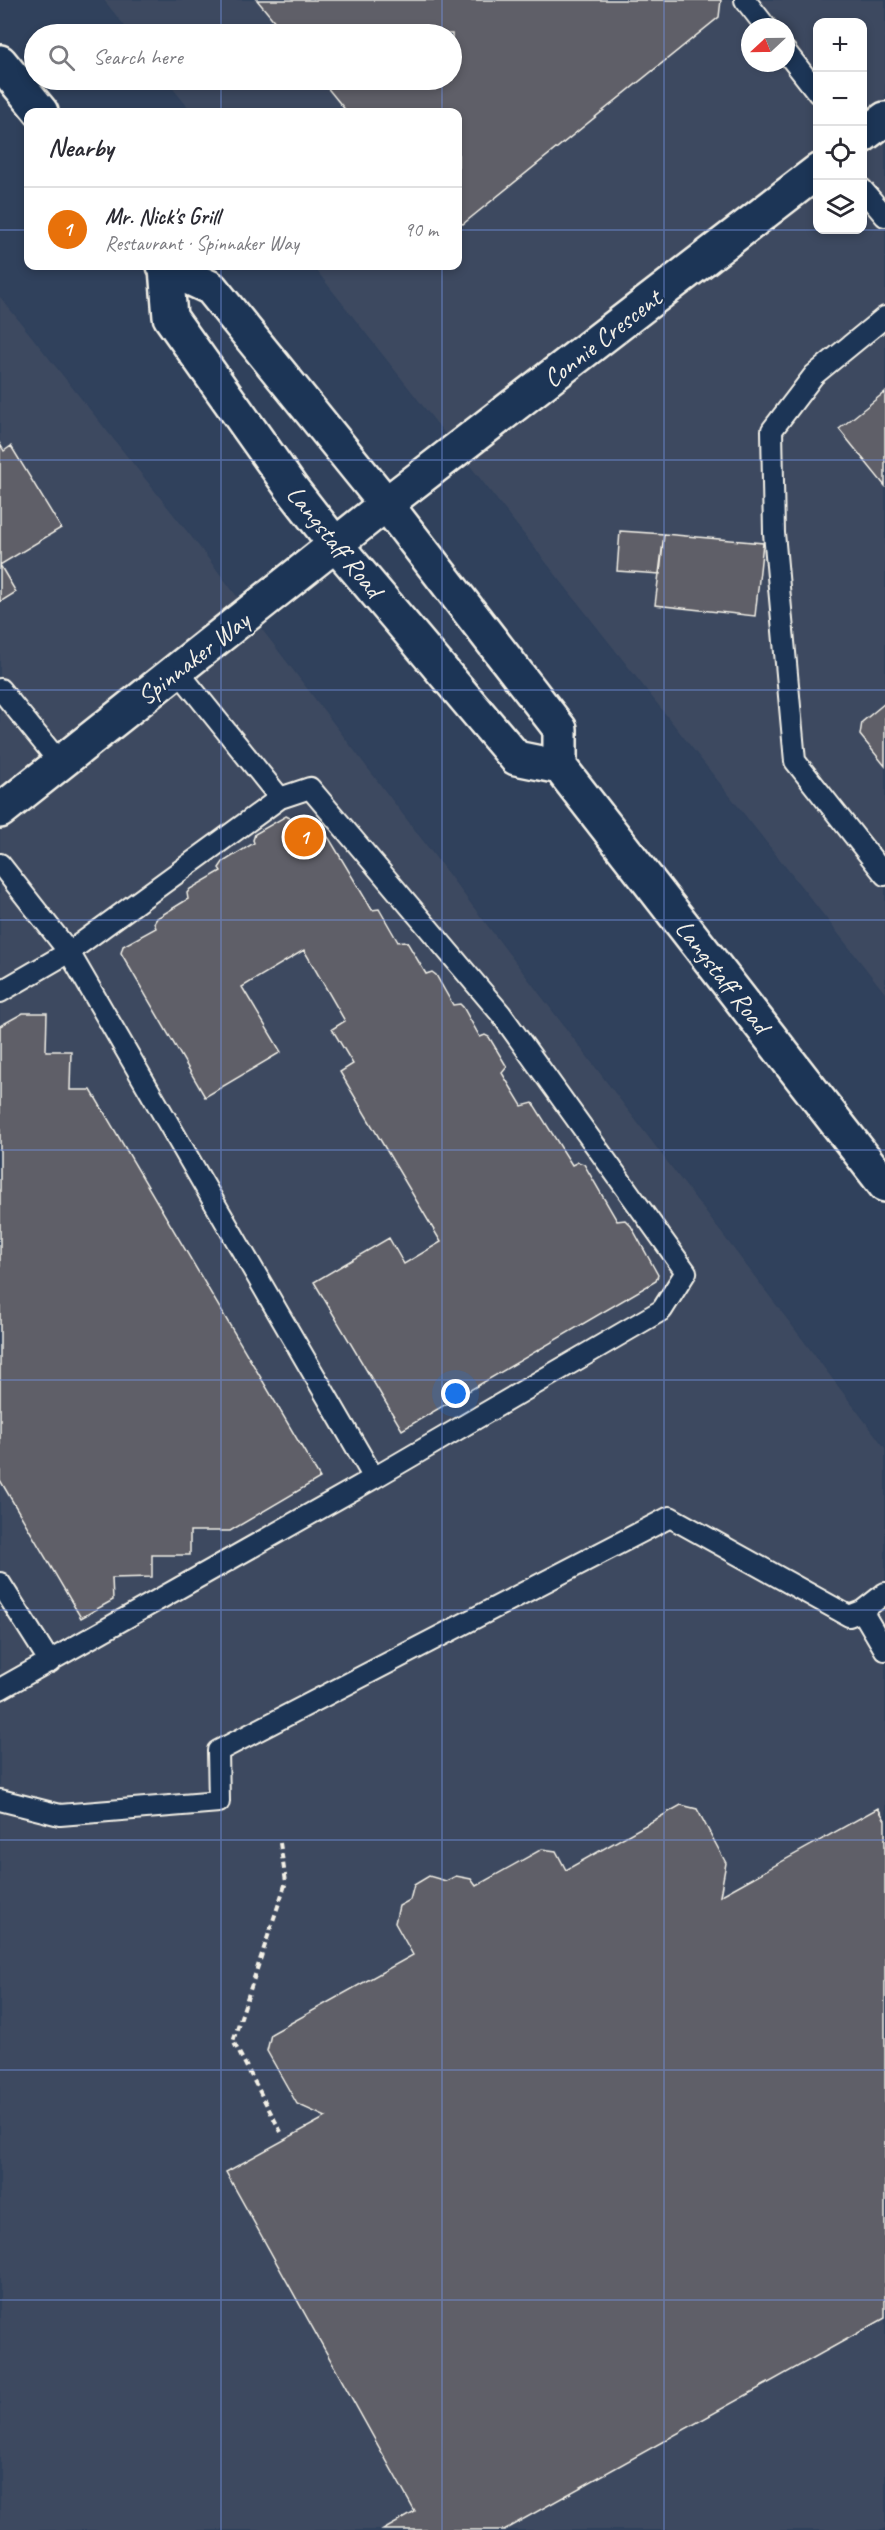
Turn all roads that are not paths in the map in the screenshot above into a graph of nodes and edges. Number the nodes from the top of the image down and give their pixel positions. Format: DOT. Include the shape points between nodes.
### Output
graph roads {
  1 [pos="745,0"];
  2 [pos="759,18"];
  3 [pos="0,62"];
  4 [pos="795,64"];
  5 [pos="813,87"];
  6 [pos="38,108"];
  7 [pos="885,119"];
  8 [pos="867,132"];
  9 [pos="813,175"];
  10 [pos="867,195"];
  11 [pos="885,216"];
  12 [pos="165,270"];
  13 [pos="172,270"];
  14 [pos="885,317"];
  15 [pos="386,504"];
  16 [pos="335,544"];
  17 [pos="177,670"];
  18 [pos="0,689"];
  19 [pos="60,763"];
  20 [pos="560,767"];
  21 [pos="280,798"];
  22 [pos="0,811"];
  23 [pos="0,864"];
  24 [pos="885,875"];
  25 [pos="69,952"];
  26 [pos="0,992"];
  27 [pos="885,1185"];
  28 [pos="374,1478"];
  29 [pos="0,1583"];
  30 [pos="885,1593"];
  31 [pos="862,1611"];
  32 [pos="885,1650"];
  33 [pos="50,1662"];
  34 [pos="0,1689"];
  35 [pos="0,1800"];
  1 -- 2 [label="lane"];
  3 -- 6 [label="main road"];
  4 -- 5 [label="lane"];
  7 -- 8 [label="main road"];
  9 -- 15 [label="main road, Connie Crescent"];
  10 -- 11 [label="lane"];
  12 -- 16 [label="main road, Langstaff Road" via="170,317"];
  13 -- 15 [label="main road, Langstaff Road" via="211,288"];
  14 -- 24 [label="lane" via="814,375 772,430 774,532 795,761"];
  15 -- 16 [label="main road, Spinnaker Way"];
  15 -- 20 [label="main road, Langstaff Road" via="560,729"];
  16 -- 17 [label="main road, Spinnaker Way"];
  16 -- 20 [label="main road, Langstaff Road" via="516,758"];
  17 -- 19 [label="main road, Spinnaker Way"];
  17 -- 21 [label="lane"];
  18 -- 19 [label="lane"];
  19 -- 22 [label="main road, Spinnaker Way"];
  20 -- 27 [label="main road, Langstaff Road"];
  21 -- 25 [label="lane"];
  21 -- 28 [label="lane" via="310,788 501,1014 686,1272 662,1310"];
  23 -- 25 [label="lane"];
  25 -- 26 [label="lane"];
  25 -- 28 [label="lane"];
  28 -- 33 [label="lane"];
  29 -- 33 [label="lane"];
  30 -- 31 [label="lane"];
  31 -- 32 [label="lane"];
  31 -- 35 [label="lane" via="849,1616 670,1516 218,1751 219,1802 60,1815"];
  33 -- 34 [label="lane"];
}
